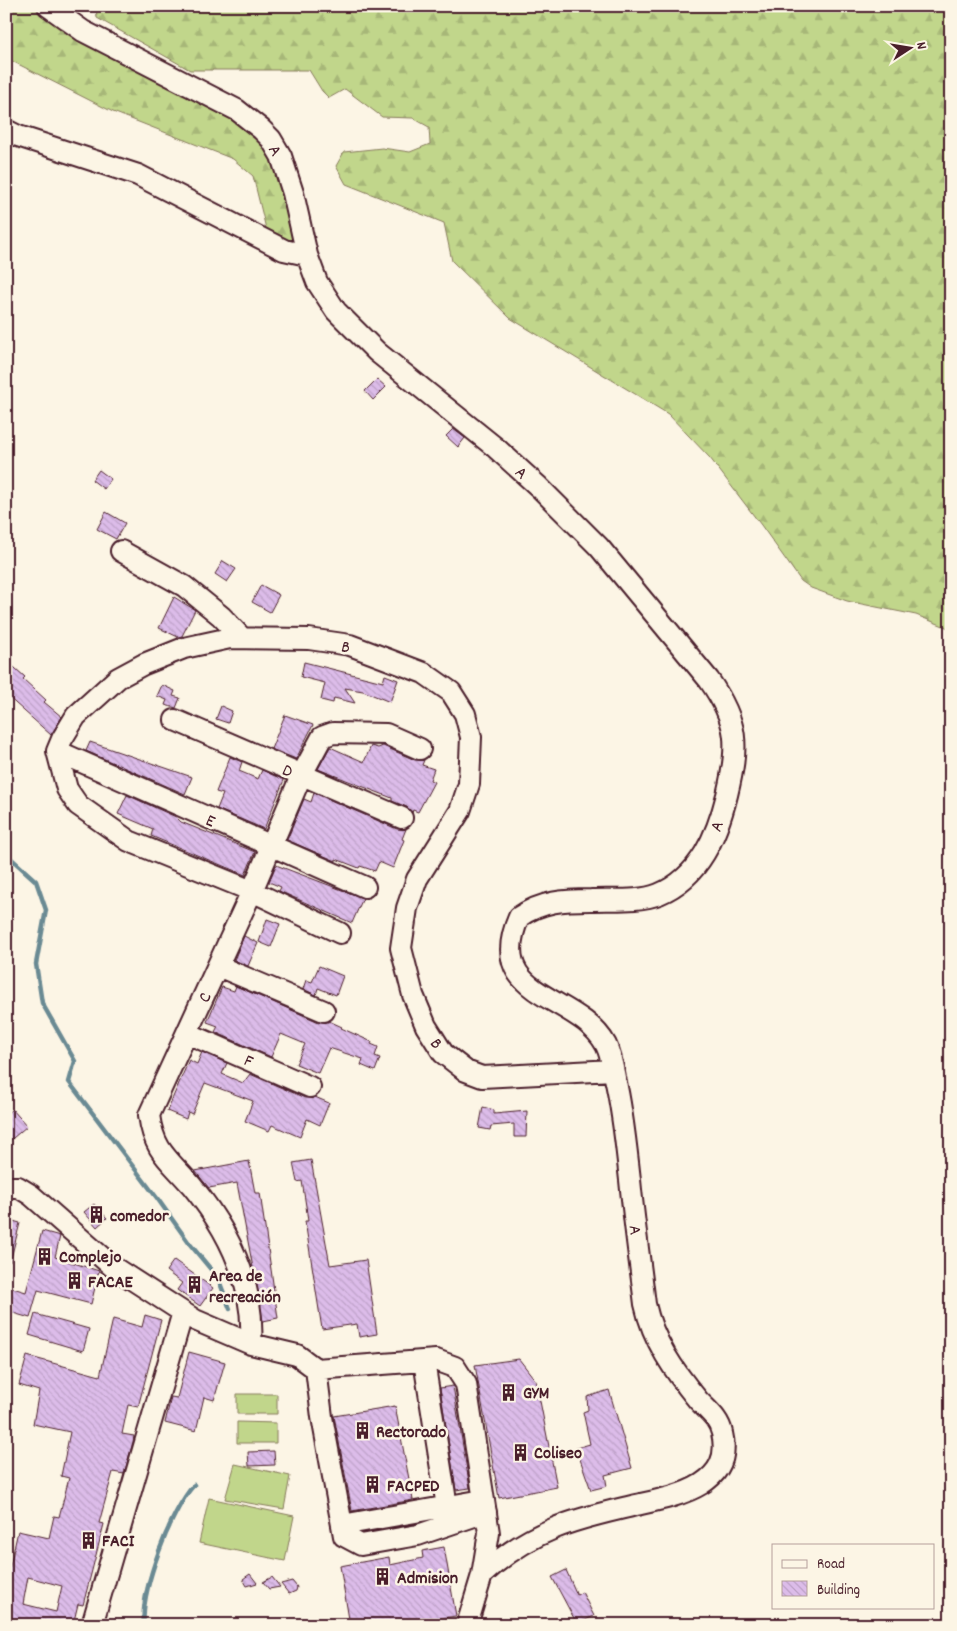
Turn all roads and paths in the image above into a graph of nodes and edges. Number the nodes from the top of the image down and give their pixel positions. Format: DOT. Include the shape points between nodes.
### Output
graph roads {
  1 [pos="48,6"];
  2 [pos="6,130"];
  3 [pos="307,255"];
  4 [pos="121,550"];
  5 [pos="242,638"];
  6 [pos="175,720"];
  7 [pos="420,749"];
  8 [pos="57,751"];
  9 [pos="301,776"];
  10 [pos="402,818"];
  11 [pos="271,847"];
  12 [pos="365,887"];
  13 [pos="252,891"];
  14 [pos="340,933"];
  15 [pos="218,966"];
  16 [pos="324,1011"];
  17 [pos="187,1033"];
  18 [pos="613,1070"];
  19 [pos="310,1086"];
  20 [pos="6,1187"];
  21 [pos="183,1312"];
  22 [pos="251,1344"];
  23 [pos="424,1362"];
  24 [pos="316,1369"];
  25 [pos="448,1506"];
  26 [pos="484,1506"];
  27 [pos="416,1512"];
  28 [pos="342,1525"];
  29 [pos="418,1535"];
  30 [pos="482,1575"];
  31 [pos="92,1625"];
  32 [pos="467,1625"];
  1 -- 3 [label="street, A" via="83,31 237,110 261,129 281,156"];
  2 -- 3 [label="street" via="138,175 284,250"];
  3 -- 18 [label="street, A" via="318,282 336,311 358,335 496,448 599,547 724,702 733,727 736,759 725,800 702,860 681,882 658,894 638,898 555,900 532,908 519,917 514,927 510,946 513,966 526,985 593,1028 606,1045"];
  4 -- 5 [label="street" via="184,586 222,616"];
  5 -- 8 [label="street, B" via="184,648 118,678 76,716"];
  5 -- 18 [label="street, B" via="309,639 350,645 424,673 451,692 465,714 471,738 469,784 460,811 417,878 407,908 402,948 413,995 426,1026 443,1053 466,1071 482,1077"];
  6 -- 9 [label="street, D"];
  7 -- 9 [label="street, C" via="386,734 333,733 322,737"];
  8 -- 11 [label="street, E"];
  8 -- 13 [label="street" via="67,789 78,805 129,841"];
  9 -- 10 [label="street, D"];
  9 -- 11 [label="street, C"];
  11 -- 12 [label="street, E"];
  11 -- 13 [label="street, C"];
  13 -- 14 [label="street"];
  13 -- 15 [label="street, C"];
  15 -- 16 [label="street"];
  15 -- 17 [label="street, C"];
  17 -- 19 [label="street, F"];
  17 -- 22 [label="street, C" via="149,1115 151,1132 156,1145 193,1187 234,1249 244,1277 252,1324"];
  18 -- 30 [label="street, A" via="622,1109 650,1325 659,1346 716,1418 724,1442 724,1455 720,1466 700,1486 680,1496 556,1527 502,1556"];
  20 -- 21 [label="street" via="18,1187 31,1195 113,1267"];
  21 -- 22 [label="street" via="194,1320"];
  21 -- 31 [label="street"];
  22 -- 24 [label="street" via="297,1355"];
  23 -- 24 [label="street"];
  23 -- 25 [label="street"];
  23 -- 26 [label="street" via="436,1360 455,1367 466,1384"];
  24 -- 28 [label="street"];
  25 -- 26 [label="street"];
  25 -- 27 [label="street"];
  26 -- 29 [label="street"];
  26 -- 30 [label="street" via="489,1533"];
  27 -- 28 [label="street"];
  27 -- 29 [label="street"];
  28 -- 29 [label="street" via="344,1536 361,1545"];
  30 -- 32 [label="street"];
}
